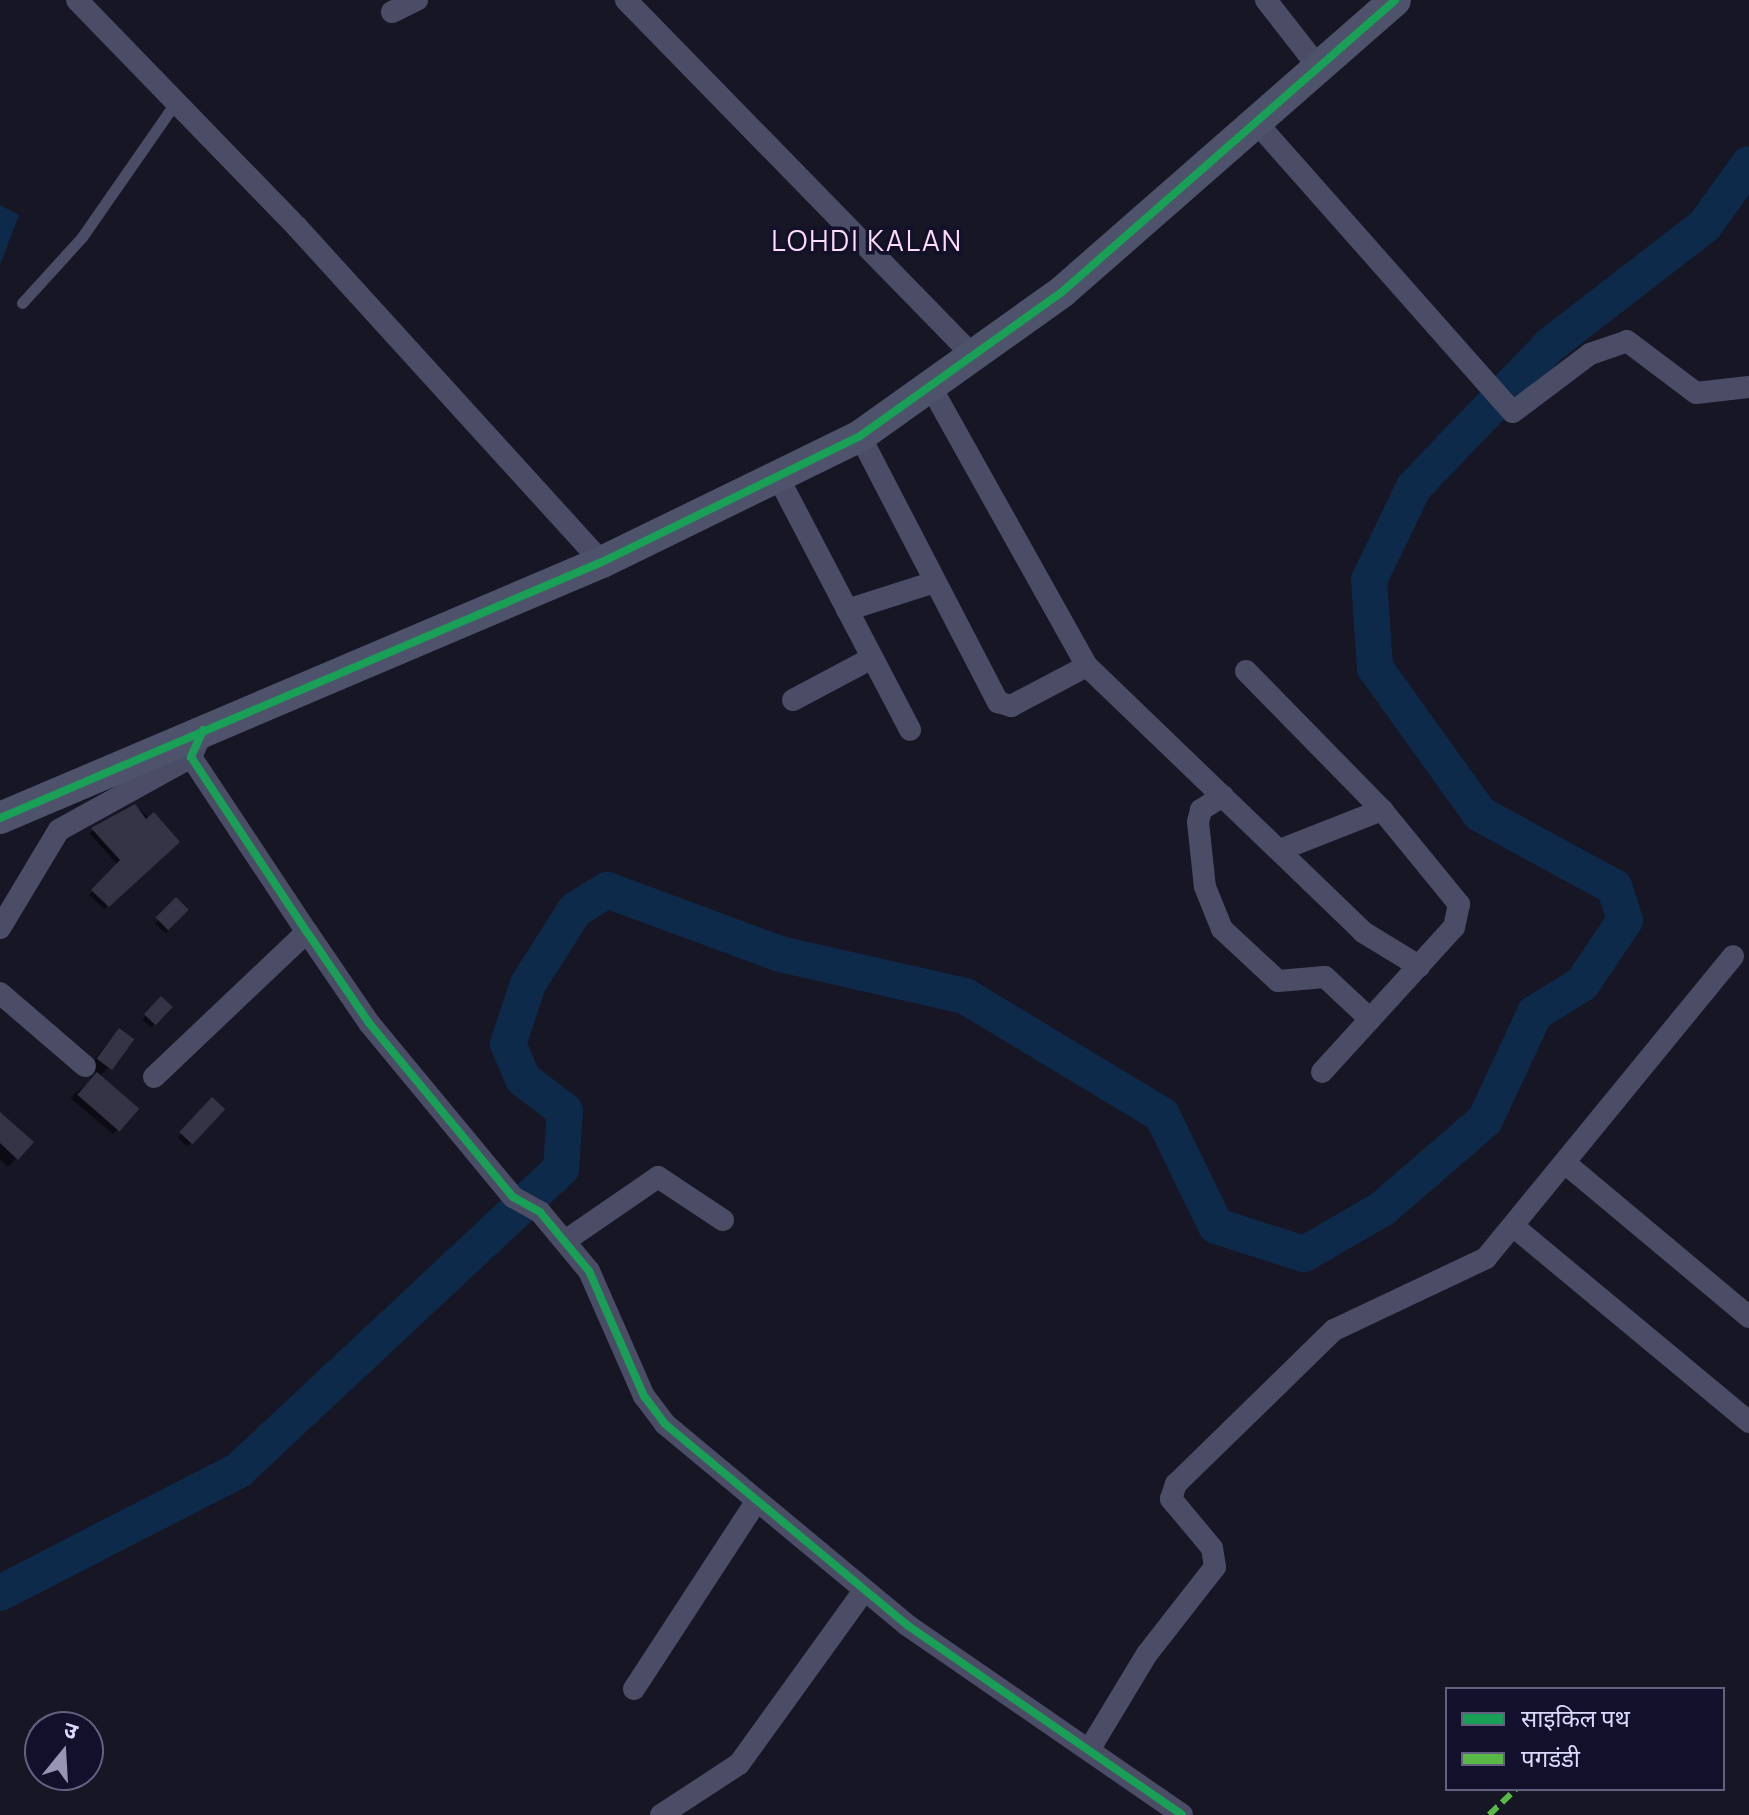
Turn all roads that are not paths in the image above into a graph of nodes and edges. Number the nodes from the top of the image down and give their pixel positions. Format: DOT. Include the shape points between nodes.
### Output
graph roads {
  1 [pos="77,0"];
  2 [pos="417,0"];
  3 [pos="626,0"];
  4 [pos="1266,0"];
  5 [pos="1395,0"];
  6 [pos="392,12"];
  7 [pos="1319,68"];
  8 [pos="176,102"];
  9 [pos="1256,122"];
  10 [pos="22,303"];
  11 [pos="975,358"];
  12 [pos="1749,387"];
  13 [pos="932,389"];
  14 [pos="860,436"];
  15 [pos="779,479"];
  16 [pos="602,562"];
  17 [pos="935,582"];
  18 [pos="847,610"];
  19 [pos="872,658"];
  20 [pos="1087,666"];
  21 [pos="1246,671"];
  22 [pos="793,700"];
  23 [pos="910,730"];
  24 [pos="197,744"];
  25 [pos="1223,796"];
  26 [pos="1382,810"];
  27 [pos="0,818"];
  28 [pos="1280,850"];
  29 [pos="0,928"];
  30 [pos="307,932"];
  31 [pos="1733,956"];
  32 [pos="1419,966"];
  33 [pos="0,993"];
  34 [pos="1370,1019"];
  35 [pos="85,1066"];
  36 [pos="1322,1072"];
  37 [pos="154,1077"];
  38 [pos="1565,1163"];
  39 [pos="723,1220"];
  40 [pos="1513,1226"];
  41 [pos="565,1241"];
  42 [pos="1749,1317"];
  43 [pos="1749,1422"];
  44 [pos="754,1505"];
  45 [pos="864,1591"];
  46 [pos="634,1689"];
  47 [pos="1089,1750"];
  48 [pos="661,1815"];
  49 [pos="1182,1815"];
  1 -- 8 [label="street"];
  2 -- 6 [label="street"];
  3 -- 11 [label="street"];
  4 -- 7 [label="street"];
  5 -- 7 [label="street"];
  7 -- 9 [label="street"];
  8 -- 10 [label="lane" via="82,237"];
  8 -- 16 [label="street"];
  9 -- 11 [label="street"];
  9 -- 12 [label="street" via="1505,405 1520,412 1590,354 1627,341 1696,393"];
  11 -- 13 [label="street"];
  13 -- 14 [label="street"];
  13 -- 20 [label="street"];
  14 -- 15 [label="street"];
  14 -- 17 [label="street"];
  15 -- 16 [label="street"];
  15 -- 18 [label="street"];
  16 -- 24 [label="street"];
  17 -- 18 [label="street"];
  17 -- 20 [label="street" via="1001,705"];
  18 -- 19 [label="street"];
  19 -- 22 [label="street"];
  19 -- 23 [label="street"];
  20 -- 25 [label="street"];
  21 -- 26 [label="street"];
  24 -- 27 [label="street"];
  24 -- 29 [label="street" via="59,830"];
  24 -- 30 [label="street"];
  25 -- 28 [label="street"];
  25 -- 34 [label="street" via="1198,817 1205,887 1222,929 1278,981 1325,977"];
  26 -- 28 [label="street"];
  26 -- 32 [label="street" via="1459,904 1454,927"];
  28 -- 32 [label="street" via="1363,932"];
  30 -- 37 [label="street"];
  30 -- 41 [label="street" via="369,1023 513,1197 540,1212"];
  31 -- 38 [label="street"];
  32 -- 34 [label="street"];
  33 -- 35 [label="street"];
  34 -- 36 [label="street"];
  38 -- 40 [label="street"];
  38 -- 42 [label="street"];
  39 -- 41 [label="street" via="658,1177"];
  40 -- 43 [label="street"];
  40 -- 47 [label="street" via="1476,1265 1334,1330 1176,1484 1171,1499 1215,1553 1215,1567 1147,1654"];
  41 -- 44 [label="street" via="602,1293 652,1410"];
  44 -- 45 [label="street"];
  44 -- 46 [label="street"];
  45 -- 47 [label="street"];
  45 -- 48 [label="street" via="739,1764"];
  47 -- 49 [label="street"];
}
